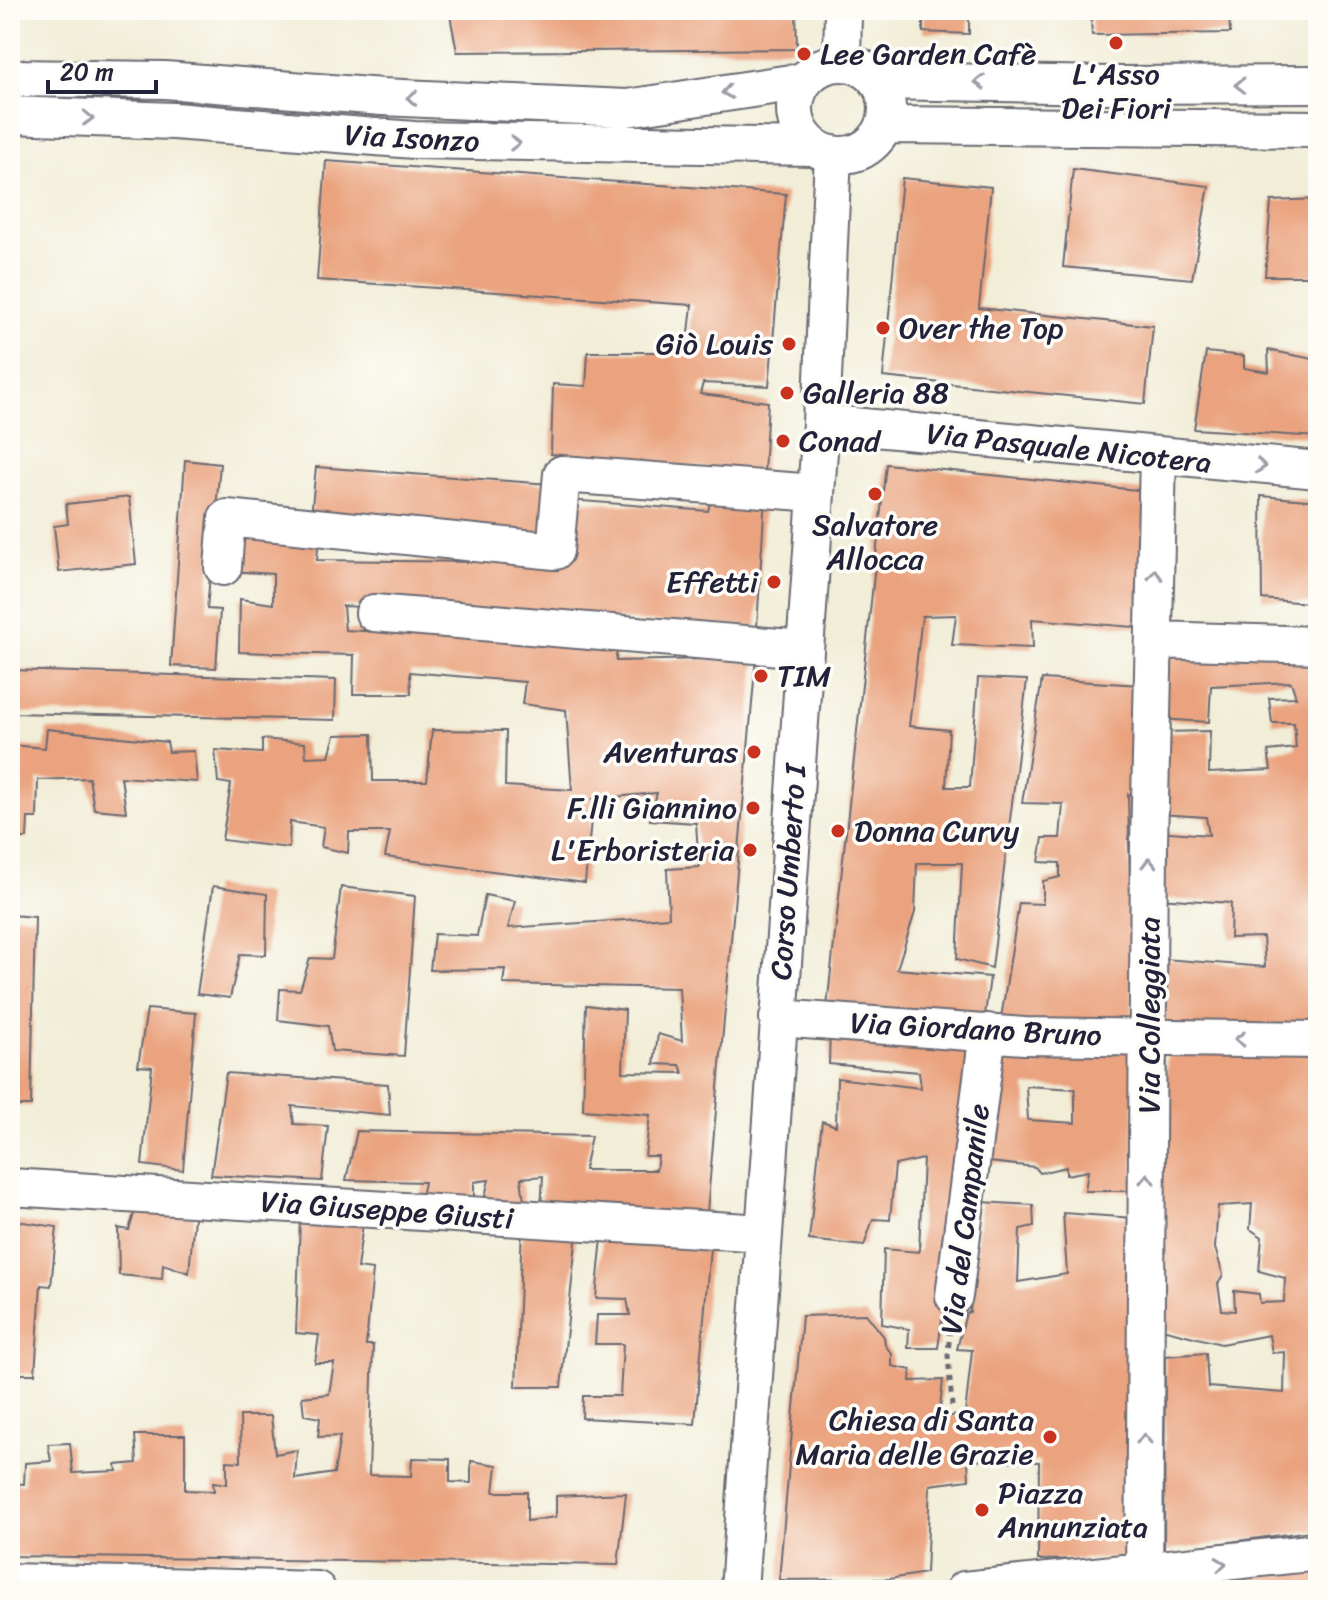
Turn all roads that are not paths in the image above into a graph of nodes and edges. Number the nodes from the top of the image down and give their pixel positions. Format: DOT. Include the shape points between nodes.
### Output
graph roads {
  1 [pos="843,10"];
  2 [pos="842,63"];
  3 [pos="10,78"];
  4 [pos="804,81"];
  5 [pos="877,81"];
  6 [pos="1318,84"];
  7 [pos="10,115"];
  8 [pos="884,125"];
  9 [pos="1318,129"];
  10 [pos="823,150"];
  11 [pos="821,423"];
  12 [pos="1158,456"];
  13 [pos="1318,470"];
  14 [pos="816,493"];
  15 [pos="223,567"];
  16 [pos="374,613"];
  17 [pos="1154,640"];
  18 [pos="1318,645"];
  19 [pos="804,649"];
  20 [pos="778,1018"];
  21 [pos="988,1032"];
  22 [pos="1149,1037"];
  23 [pos="1318,1040"];
  24 [pos="10,1187"];
  25 [pos="764,1233"];
  26 [pos="954,1296"];
  27 [pos="1318,1552"];
  28 [pos="10,1582"];
  29 [pos="1144,1582"];
  30 [pos="66,1587"];
  31 [pos="317,1590"];
  32 [pos="739,1590"];
  33 [pos="964,1590"];
  1 -- 2 [label="street"];
  2 -- 4 [label="street" via="828,64"];
  2 -- 5 [label="street" via="855,65"];
  4 -- 3 [label="street, Via Isonzo, one-way" via="627,108 165,80"];
  4 -- 10 [label="street" via="794,108 797,123"];
  6 -- 5 [label="street, one-way"];
  5 -- 8 [label="street" via="885,95"];
  7 -- 10 [label="street, Via Isonzo, one-way" via="174,121 414,140"];
  8 -- 9 [label="street"];
  8 -- 10 [label="street" via="869,145 846,155"];
  10 -- 11 [label="street, Corso Umberto I"];
  11 -- 12 [label="street, Via Pasquale Nicotera"];
  11 -- 14 [label="street, Corso Umberto I"];
  12 -- 13 [label="street, Via Pasquale Nicotera, one-way"];
  17 -- 12 [label="street, Via Colleggiata, one-way"];
  14 -- 15 [label="street" via="562,474 555,551 227,518"];
  14 -- 19 [label="street, Corso Umberto I"];
  16 -- 19 [label="street"];
  17 -- 18 [label="street"];
  22 -- 17 [label="street, Via Colleggiata, one-way"];
  19 -- 20 [label="street, Corso Umberto I"];
  20 -- 21 [label="street, Via Giordano Bruno"];
  20 -- 25 [label="street, Corso Umberto I"];
  21 -- 22 [label="street, Via Giordano Bruno"];
  21 -- 26 [label="street, Via del Campanile"];
  23 -- 22 [label="street, Via Giordano Bruno, one-way"];
  29 -- 22 [label="street, Via Colleggiata, one-way"];
  24 -- 25 [label="street, Via Giuseppe Giusti"];
  25 -- 32 [label="street, Corso Umberto I"];
  29 -- 27 [label="street, one-way"];
  28 -- 30 [label="street"];
  29 -- 33 [label="street" via="1076,1576"];
  30 -- 31 [label="street"];
}
